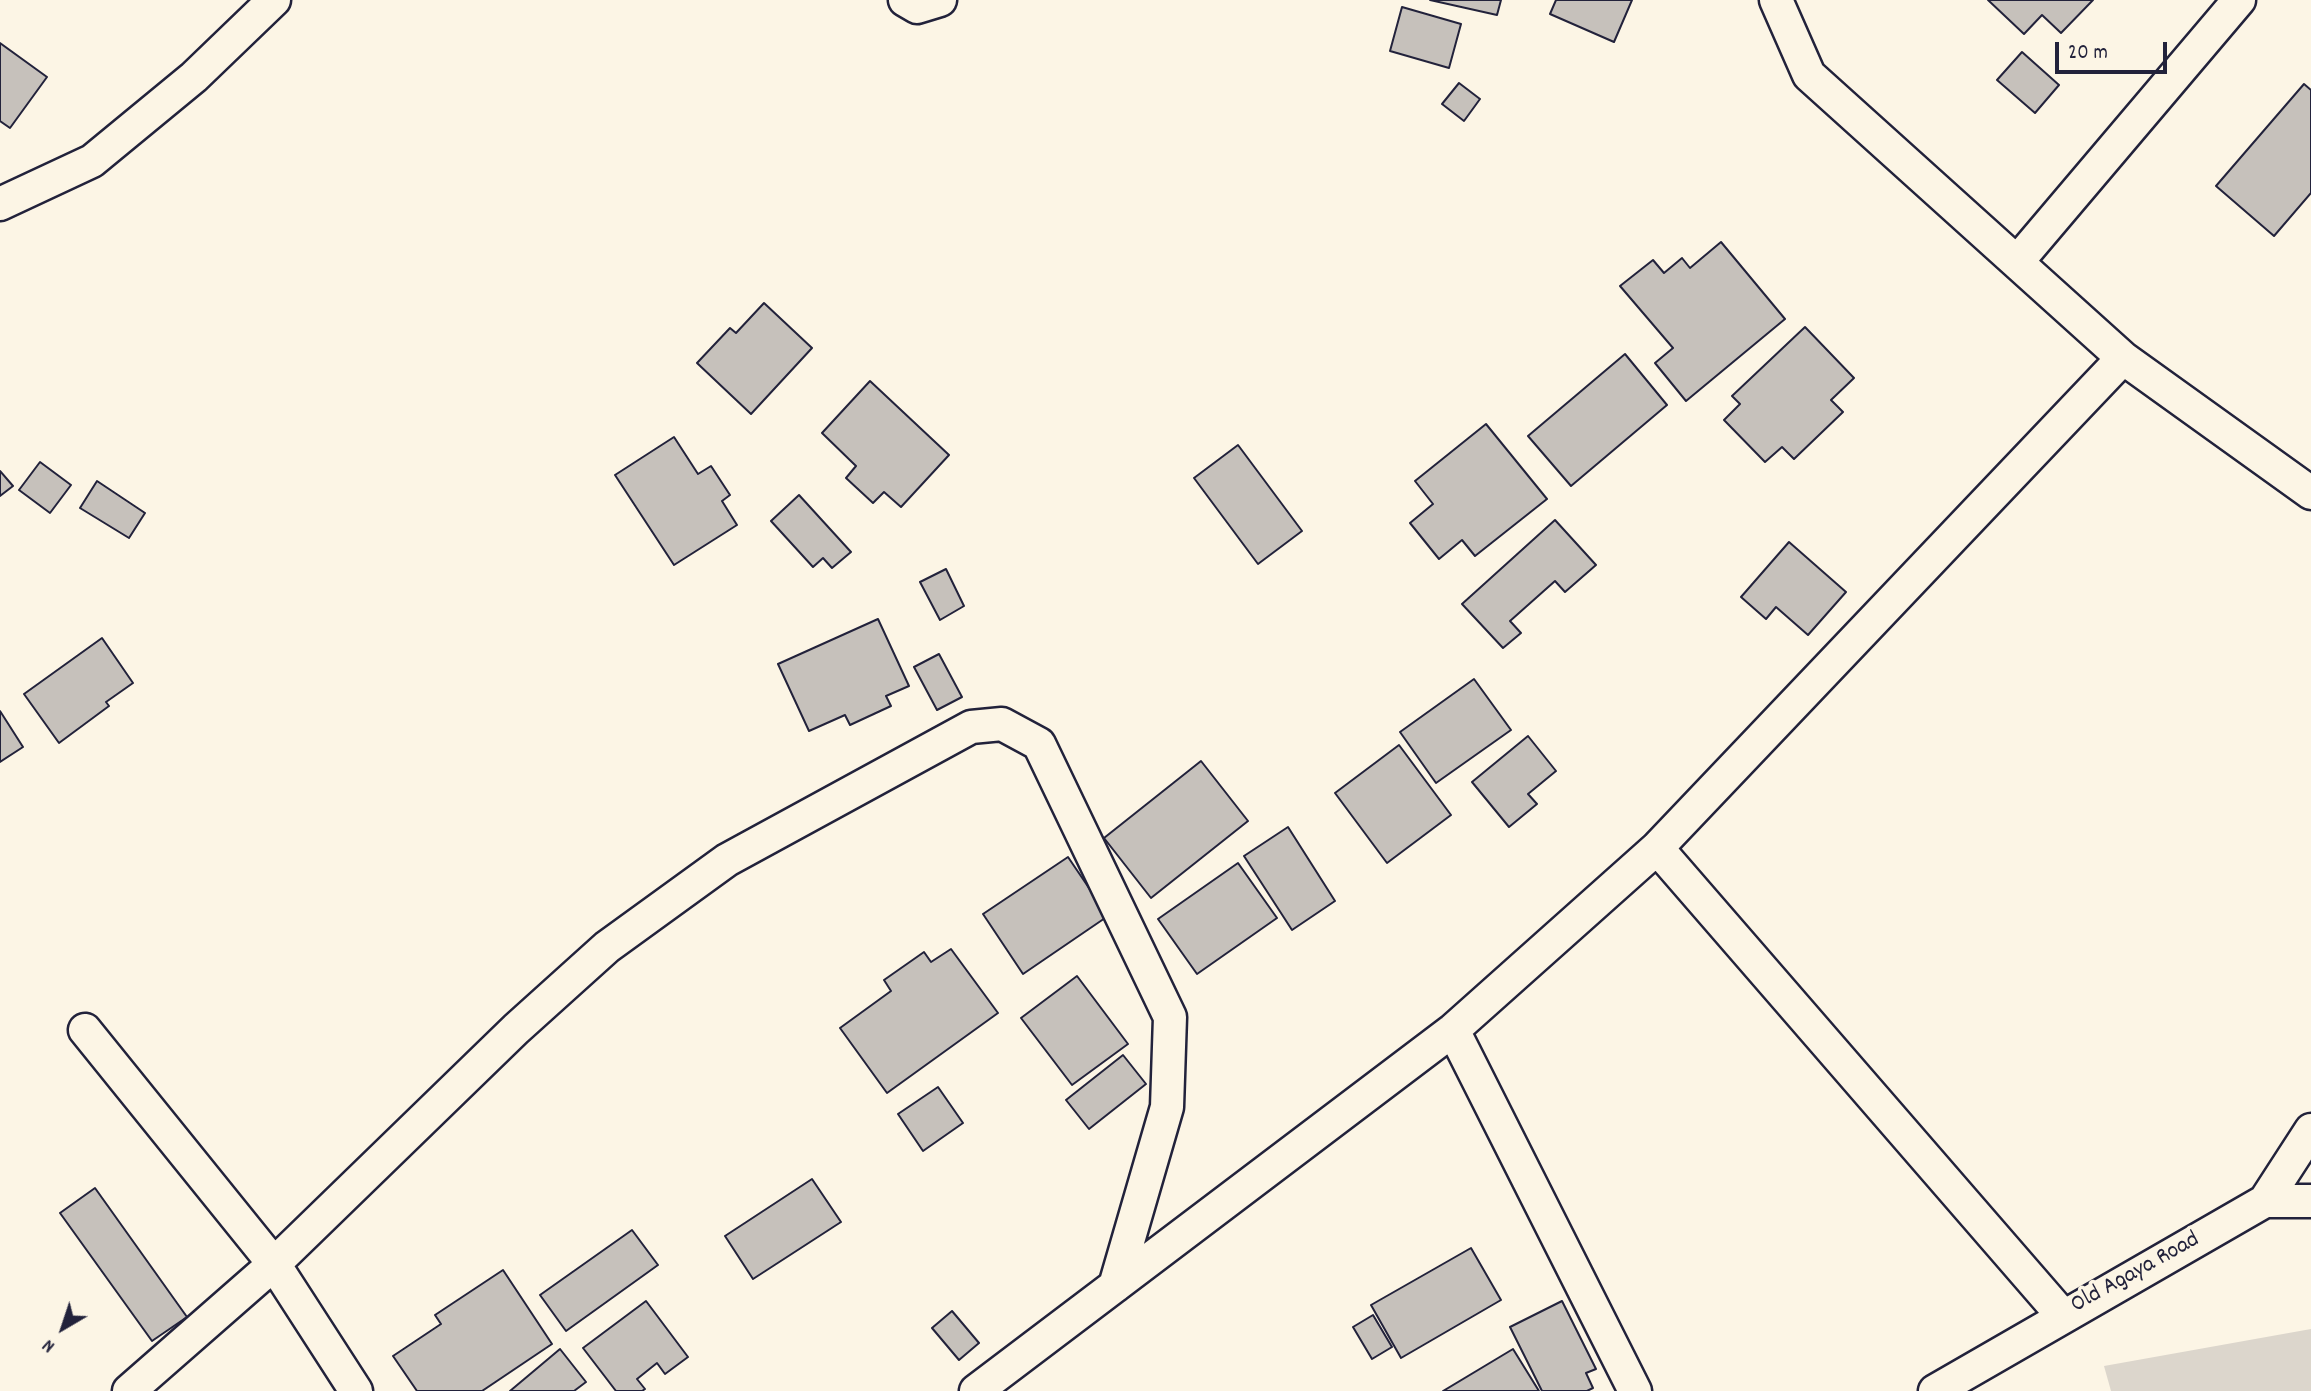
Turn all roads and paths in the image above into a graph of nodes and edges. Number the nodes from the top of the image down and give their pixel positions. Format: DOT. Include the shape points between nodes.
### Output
graph roads {
  1 [pos="274,0"];
  2 [pos="905,0"];
  3 [pos="940,0"];
  4 [pos="1776,0"];
  5 [pos="2239,0"];
  6 [pos="0,204"];
  7 [pos="2017,262"];
  8 [pos="2123,358"];
  9 [pos="2311,493"];
  10 [pos="1657,848"];
  11 [pos="85,1030"];
  12 [pos="1453,1030"];
  13 [pos="2311,1130"];
  14 [pos="2265,1201"];
  15 [pos="2311,1201"];
  16 [pos="274,1264"];
  17 [pos="1115,1286"];
  18 [pos="2062,1315"];
  19 [pos="129,1391"];
  20 [pos="356,1391"];
  21 [pos="976,1391"];
  22 [pos="1635,1391"];
  23 [pos="1935,1391"];
  1 -- 6 [label="street" via="194,77 92,161"];
  2 -- 3 [label="street" via="917,7"];
  4 -- 7 [label="street" via="1808,75"];
  5 -- 7 [label="street"];
  7 -- 8 [label="street"];
  8 -- 9 [label="street"];
  8 -- 10 [label="street"];
  10 -- 12 [label="street"];
  10 -- 18 [label="street"];
  11 -- 16 [label="street"];
  12 -- 17 [label="street"];
  12 -- 22 [label="street"];
  13 -- 14 [label="street, Old Agaya Road"];
  14 -- 15 [label="street"];
  14 -- 18 [label="street, Old Agaya Road"];
  16 -- 17 [label="street" via="607,947 727,860 971,727 1002,724 1039,744 1170,1017 1167,1107"];
  16 -- 19 [label="street"];
  16 -- 20 [label="street"];
  17 -- 21 [label="street"];
  18 -- 23 [label="street, Old Agaya Road"];
}
